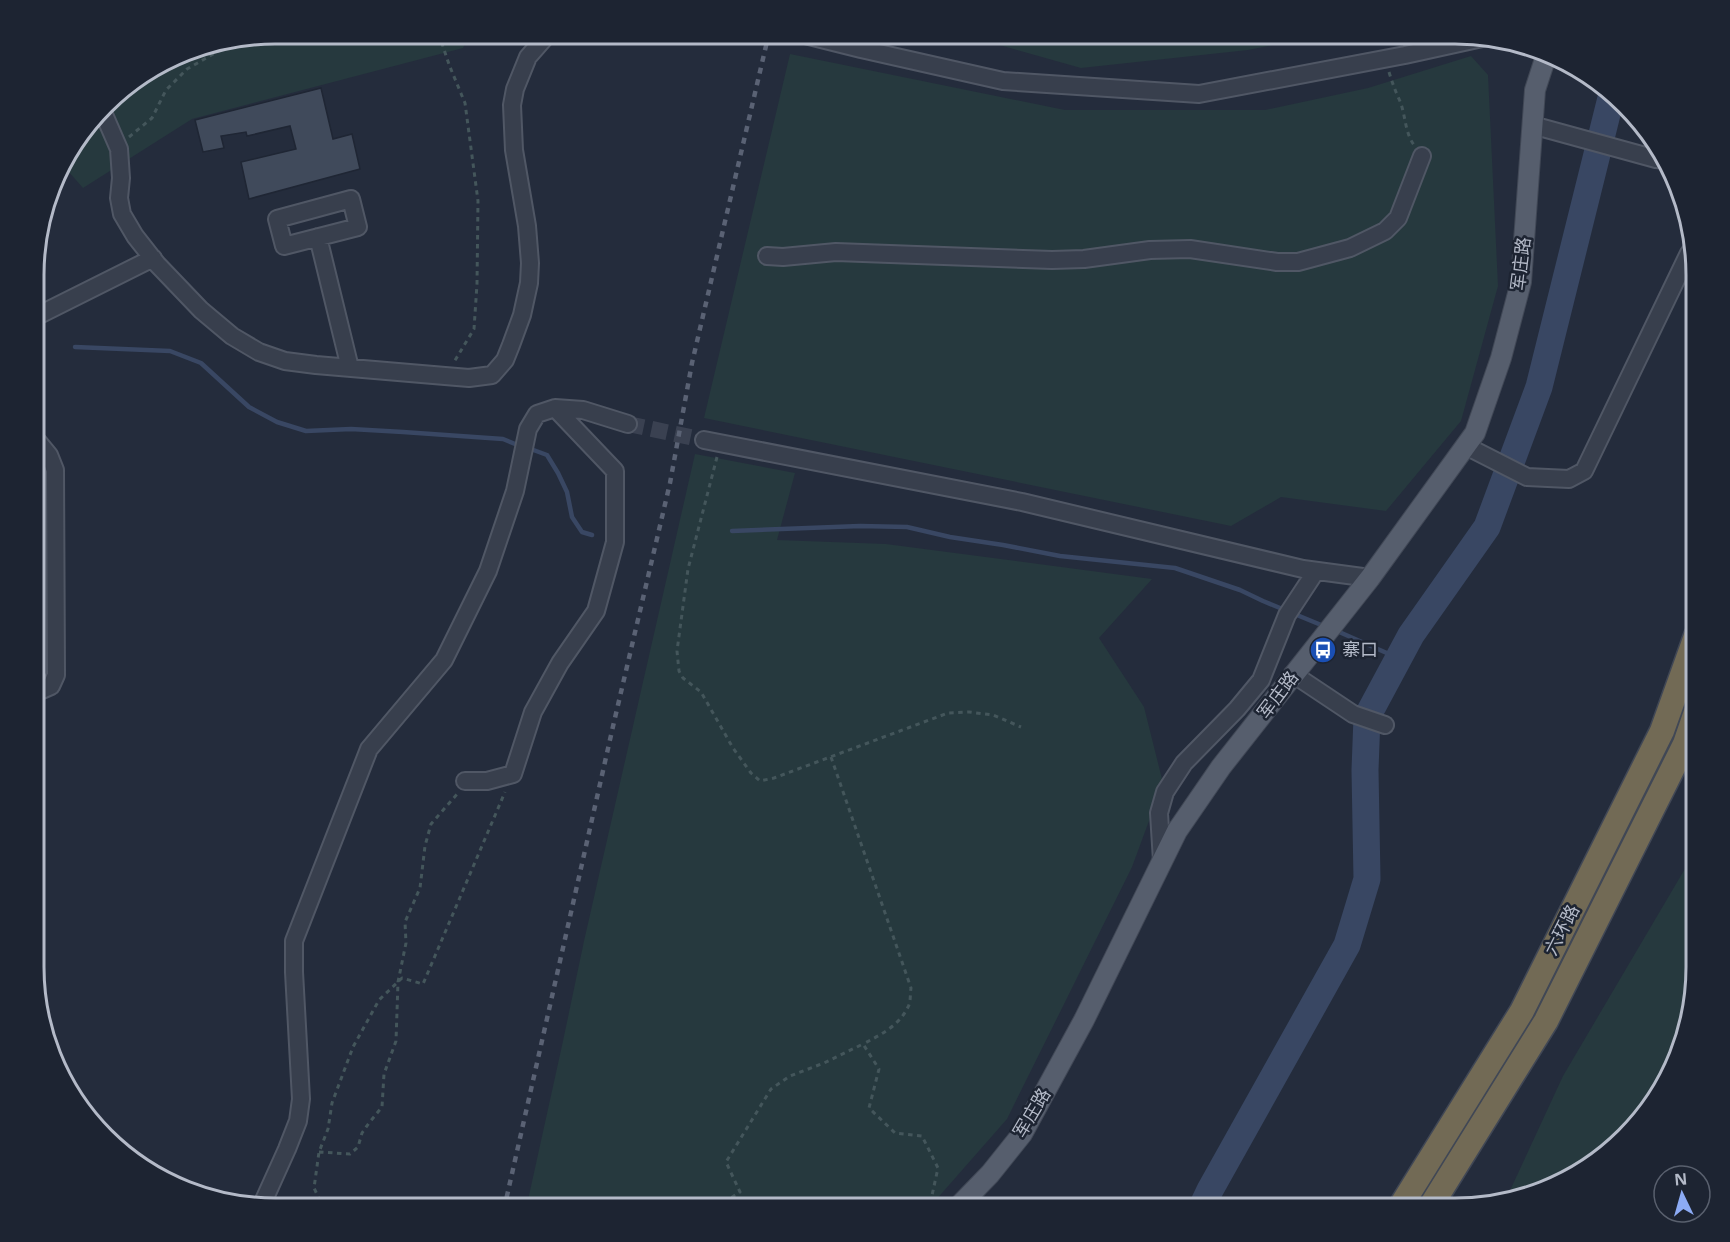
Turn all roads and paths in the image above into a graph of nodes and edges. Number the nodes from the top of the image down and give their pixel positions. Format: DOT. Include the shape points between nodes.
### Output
graph roads {
  1 [pos="442,44"];
  2 [pos="539,44"];
  3 [pos="841,44"];
  4 [pos="1455,44"];
  5 [pos="221,50"];
  6 [pos="1385,59"];
  7 [pos="1544,61"];
  8 [pos="105,117"];
  9 [pos="1532,125"];
  10 [pos="117,144"];
  11 [pos="1422,156"];
  12 [pos="1656,159"];
  13 [pos="318,237"];
  14 [pos="767,256"];
  15 [pos="153,258"];
  16 [pos="1686,259"];
  17 [pos="44,312"];
  18 [pos="350,368"];
  19 [pos="445,376"];
  20 [pos="555,408"];
  21 [pos="628,424"];
  22 [pos="712,442"];
  23 [pos="1466,446"];
  24 [pos="44,449"];
  25 [pos="1316,571"];
  26 [pos="1370,579"];
  27 [pos="1686,664"];
  28 [pos="1293,674"];
  29 [pos="44,689"];
  30 [pos="1385,725"];
  31 [pos="1021,727"];
  32 [pos="1686,739"];
  33 [pos="831,757"];
  34 [pos="513,774"];
  35 [pos="465,781"];
  36 [pos="1162,861"];
  37 [pos="398,982"];
  38 [pos="863,1044"];
  39 [pos="319,1152"];
  40 [pos="265,1198"];
  41 [pos="319,1198"];
  42 [pos="731,1198"];
  43 [pos="931,1198"];
  44 [pos="967,1198"];
  45 [pos="1406,1198"];
  46 [pos="1436,1198"];
  1 -- 19 [label="path" via="465,103 478,201 474,329"];
  2 -- 19 [label="street" via="528,57 512,105 514,150 530,263 522,315 505,360 492,375"];
  3 -- 6 [label="street" via="1003,81 1199,94"];
  4 -- 6 [label="street"];
  5 -- 10 [label="path" via="187,69 166,90 152,118"];
  6 -- 11 [label="path" via="1409,138"];
  7 -- 9 [label="main road, 军庄路" via="1535,90"];
  8 -- 10 [label="street"];
  9 -- 12 [label="street"];
  9 -- 23 [label="main road, 军庄路" via="1521,282 1502,358 1475,434"];
  10 -- 15 [label="street" via="122,213"];
  11 -- 14 [label="street" via="1398,218 1385,231 1350,248 1298,262 1180,249 1052,260 836,252"];
  13 -- 13 [label="street" via="284,246 277,219 351,199 358,227"];
  13 -- 18 [label="street"];
  15 -- 17 [label="street"];
  15 -- 18 [label="street" via="201,310 259,352 285,361"];
  16 -- 23 [label="street" via="1584,471 1569,479 1527,477"];
  18 -- 19 [label="street"];
  20 -- 21 [label="street" via="583,411"];
  20 -- 34 [label="street" via="615,471 615,542 596,611 560,663 533,712"];
  20 -- 40 [label="street" via="537,414 528,429 515,490 488,571 444,660 369,749 294,941 301,1099 298,1122"];
  22 -- 25 [label="street" via="1022,502"];
  22 -- 33 [label="path" via="688,569 677,651 679,671 701,692 733,748 760,781"];
  23 -- 26 [label="main road, 军庄路"];
  24 -- 29 [label="street" via="56,470 56,675 51,686"];
  25 -- 26 [label="street"];
  25 -- 36 [label="street" via="1287,615 1261,680 1184,763 1165,792 1159,813"];
  26 -- 28 [label="main road, 军庄路"];
  27 -- 45 [label="highway, 六环路" via="1662,731 1522,1011"];
  28 -- 30 [label="street" via="1353,714"];
  28 -- 36 [label="main road, 军庄路" via="1221,766"];
  31 -- 33 [label="path" via="993,715 948,713"];
  32 -- 46 [label="highway, 六环路" via="1546,1021"];
  33 -- 38 [label="path" via="911,988 903,1015 890,1029"];
  34 -- 35 [label="street" via="488,781"];
  34 -- 37 [label="path" via="423,984 402,978"];
  35 -- 37 [label="path" via="431,824 420,888 405,922 406,943"];
  36 -- 44 [label="main road, 军庄路" via="1084,1020 1022,1134"];
  37 -- 39 [label="path" via="379,1000 353,1047"];
  37 -- 39 [label="path" via="396,1041 384,1074 382,1107 350,1154"];
  38 -- 42 [label="path" via="790,1076 771,1089 726,1162 740,1192"];
  38 -- 43 [label="path" via="879,1069 869,1108 895,1133 922,1136 938,1168"];
  39 -- 41 [label="path" via="314,1188"];
}
